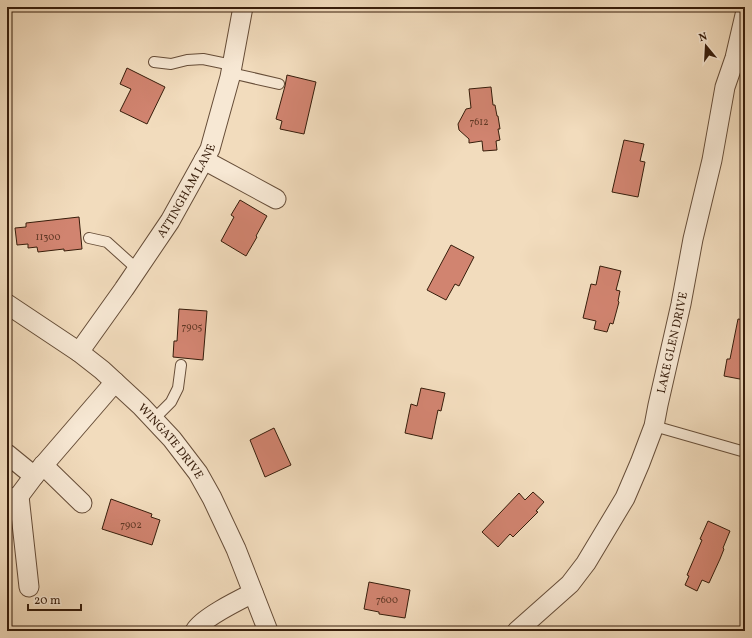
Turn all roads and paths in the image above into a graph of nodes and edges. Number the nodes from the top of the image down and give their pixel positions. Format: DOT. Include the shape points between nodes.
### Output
graph roads {
  1 [pos="243,7"];
  2 [pos="745,15"];
  3 [pos="154,62"];
  4 [pos="232,69"];
  5 [pos="279,84"];
  6 [pos="204,160"];
  7 [pos="276,199"];
  8 [pos="89,238"];
  9 [pos="137,269"];
  10 [pos="7,304"];
  11 [pos="78,352"];
  12 [pos="180,365"];
  13 [pos="115,382"];
  14 [pos="154,420"];
  15 [pos="654,426"];
  16 [pos="745,452"];
  17 [pos="7,454"];
  18 [pos="39,470"];
  19 [pos="13,498"];
  20 [pos="82,503"];
  21 [pos="29,587"];
  22 [pos="253,593"];
  23 [pos="195,631"];
  24 [pos="268,631"];
  25 [pos="517,631"];
  1 -- 4 [label="street, ATTINGHAM LANE"];
  2 -- 15 [label="street, LAKE GLEN DRIVE" via="725,87 712,160"];
  3 -- 4 [label="lane" via="171,64 202,59"];
  4 -- 5 [label="lane"];
  4 -- 6 [label="street, ATTINGHAM LANE" via="217,126"];
  6 -- 7 [label="street"];
  6 -- 9 [label="street, ATTINGHAM LANE" via="170,221"];
  8 -- 9 [label="lane" via="107,242"];
  9 -- 11 [label="street, ATTINGHAM LANE"];
  10 -- 11 [label="street, WINGATE DRIVE"];
  11 -- 13 [label="street, WINGATE DRIVE"];
  12 -- 14 [label="lane" via="178,388 171,402"];
  13 -- 14 [label="street, WINGATE DRIVE"];
  13 -- 18 [label="street"];
  14 -- 22 [label="street, WINGATE DRIVE" via="198,473 230,536"];
  15 -- 16 [label="lane"];
  15 -- 25 [label="street, LAKE GLEN DRIVE" via="625,498 586,563 570,584"];
  17 -- 18 [label="street"];
  18 -- 19 [label="street"];
  18 -- 20 [label="street"];
  19 -- 21 [label="street"];
  22 -- 23 [label="street" via="223,609 198,626"];
  22 -- 24 [label="street, WINGATE DRIVE"];
}
